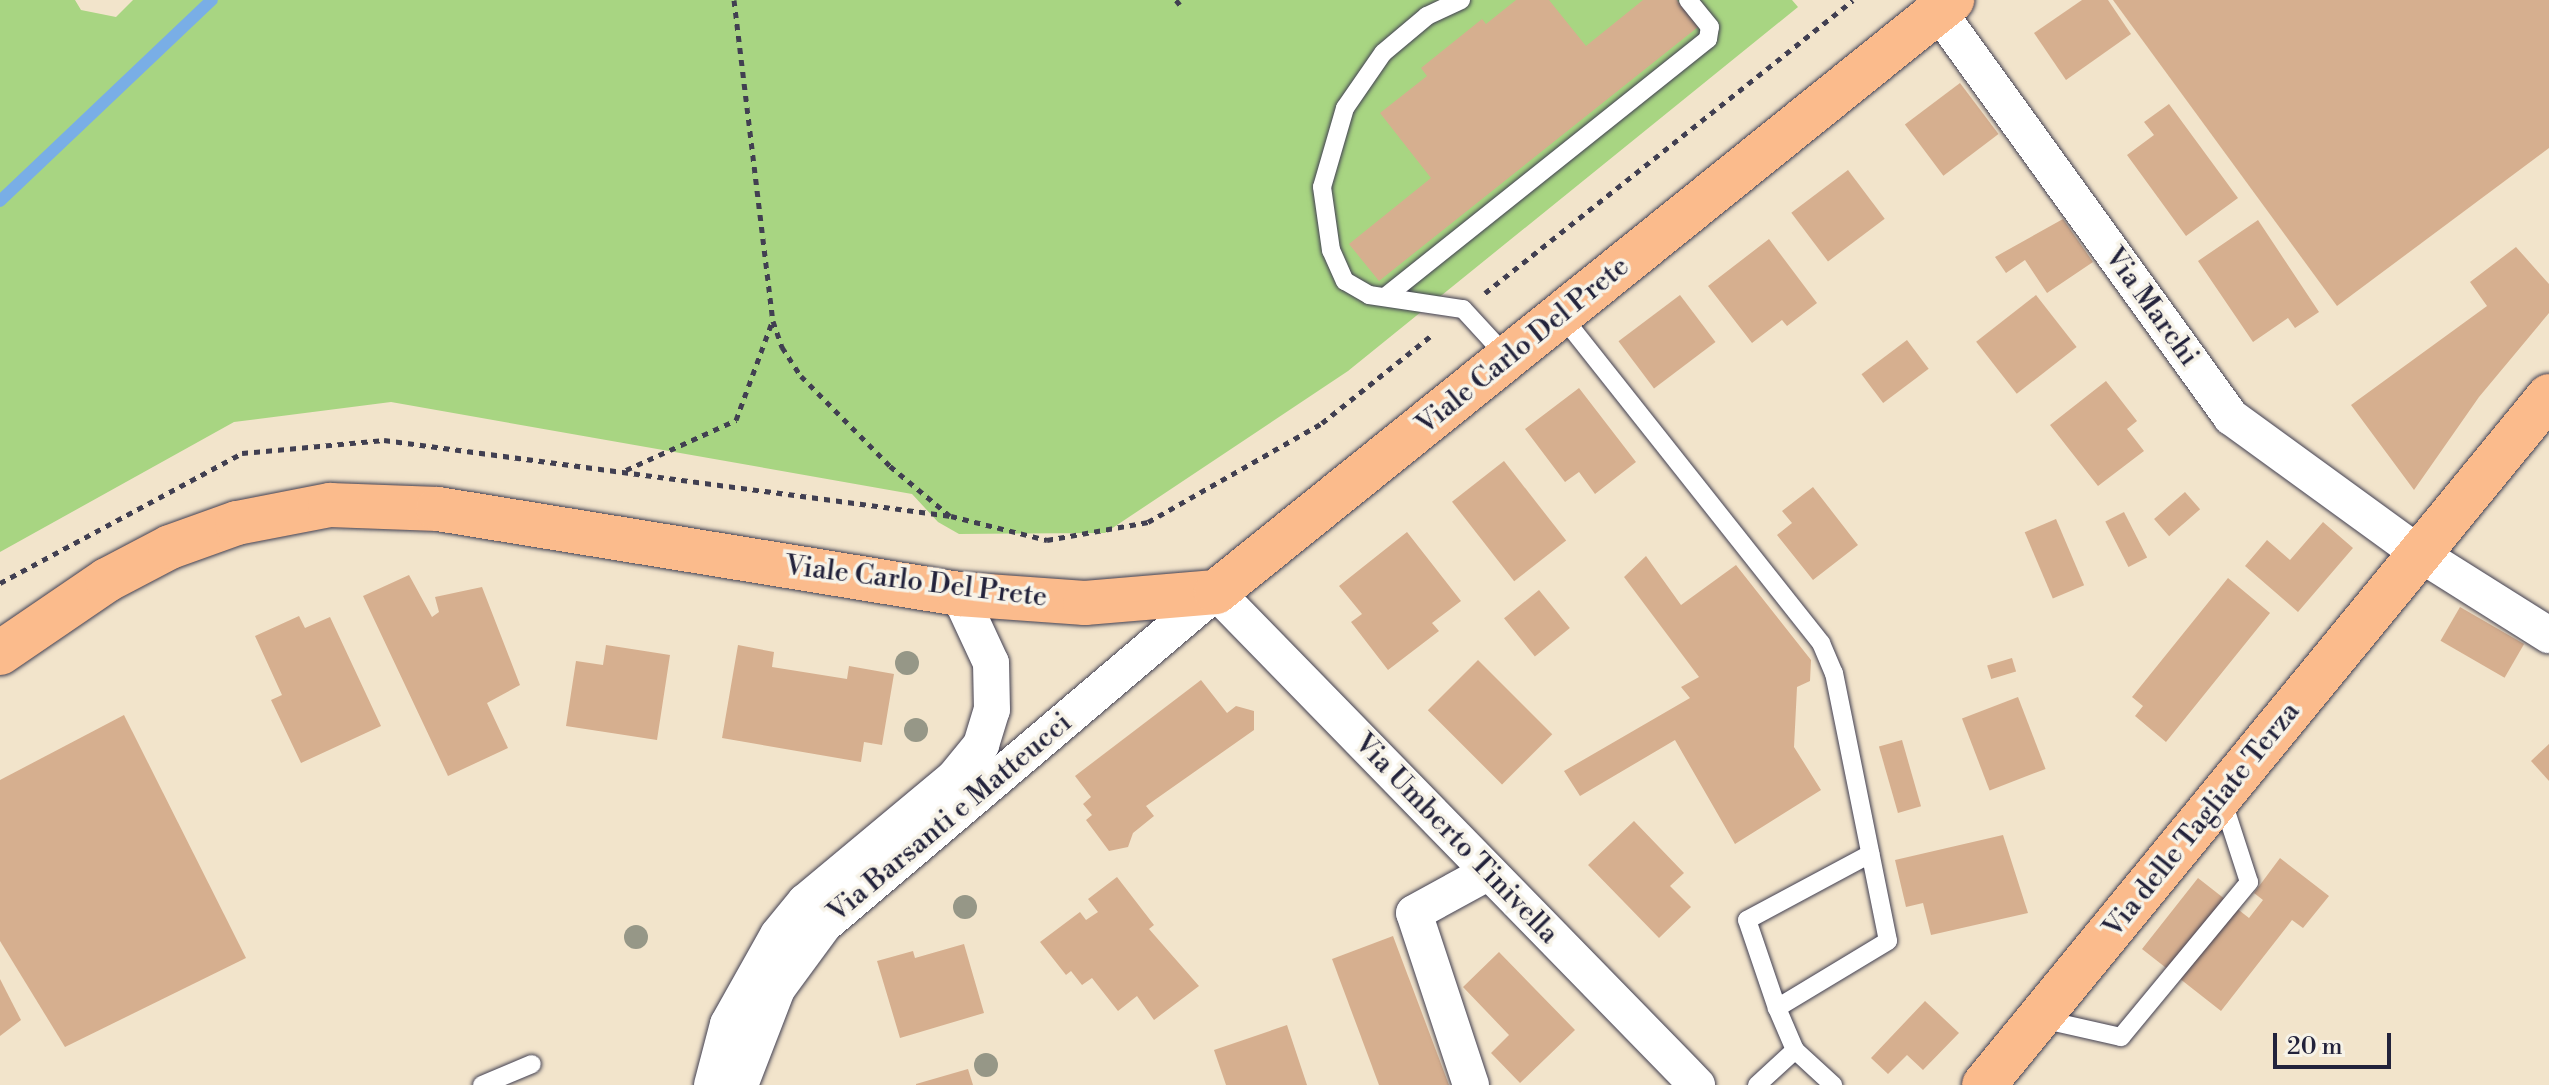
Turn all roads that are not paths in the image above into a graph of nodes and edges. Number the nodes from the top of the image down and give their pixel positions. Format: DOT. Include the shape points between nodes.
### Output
graph roads {
  1 [pos="1461,0"];
  2 [pos="1688,0"];
  3 [pos="1945,6"];
  4 [pos="1385,297"];
  5 [pos="1561,315"];
  6 [pos="1508,358"];
  7 [pos="2549,396"];
  8 [pos="2417,552"];
  9 [pos="1216,592"];
  10 [pos="959,594"];
  11 [pos="2549,635"];
  12 [pos="0,653"];
  13 [pos="2221,797"];
  14 [pos="1870,854"];
  15 [pos="1489,872"];
  16 [pos="1777,1008"];
  17 [pos="2038,1018"];
  18 [pos="1795,1050"];
  19 [pos="532,1064"];
  20 [pos="482,1085"];
  21 [pos="712,1085"];
  22 [pos="740,1085"];
  23 [pos="1471,1085"];
  24 [pos="1697,1085"];
  25 [pos="1757,1085"];
  26 [pos="1833,1085"];
  27 [pos="1984,1085"];
  1 -- 4 [label="lane" via="1427,16 1383,53 1345,108 1322,187 1331,250 1345,281 1369,295"];
  2 -- 4 [label="lane" via="1710,27 1708,39"];
  3 -- 5 [label="main road, Viale Carlo Del Prete"];
  3 -- 8 [label="street, Via Marchi" via="2231,417"];
  4 -- 6 [label="lane" via="1463,309"];
  5 -- 6 [label="main road, Viale Carlo Del Prete"];
  5 -- 14 [label="lane" via="1821,643 1834,673"];
  6 -- 9 [label="main road, Viale Carlo Del Prete"];
  7 -- 8 [label="main road, Via delle Tagliate Terza"];
  8 -- 11 [label="street, Via Marchi"];
  8 -- 13 [label="main road, Via delle Tagliate Terza"];
  9 -- 10 [label="main road, Viale Carlo Del Prete" via="1085,603"];
  9 -- 15 [label="street, Via Umberto Tinivella"];
  9 -- 22 [label="street, Via Barsanti e Matteucci" via="824,925 777,989"];
  10 -- 12 [label="main road, Viale Carlo Del Prete" via="438,509 330,505 237,523 170,547 107,580"];
  10 -- 21 [label="street, Via Barsanti e Matteucci" via="991,663 992,710 981,745 954,778 805,902 778,935 728,1024"];
  13 -- 17 [label="main road, Via delle Tagliate Terza"];
  13 -- 17 [label="lane" via="2249,882 2121,1037"];
  14 -- 16 [label="lane" via="1888,941"];
  14 -- 16 [label="lane" via="1747,920"];
  15 -- 23 [label="street" via="1414,913"];
  15 -- 24 [label="street, Via Umberto Tinivella"];
  16 -- 18 [label="lane"];
  17 -- 27 [label="main road, Via delle Tagliate Terza"];
  18 -- 25 [label="lane"];
  18 -- 26 [label="lane"];
  19 -- 20 [label="lane"];
}
